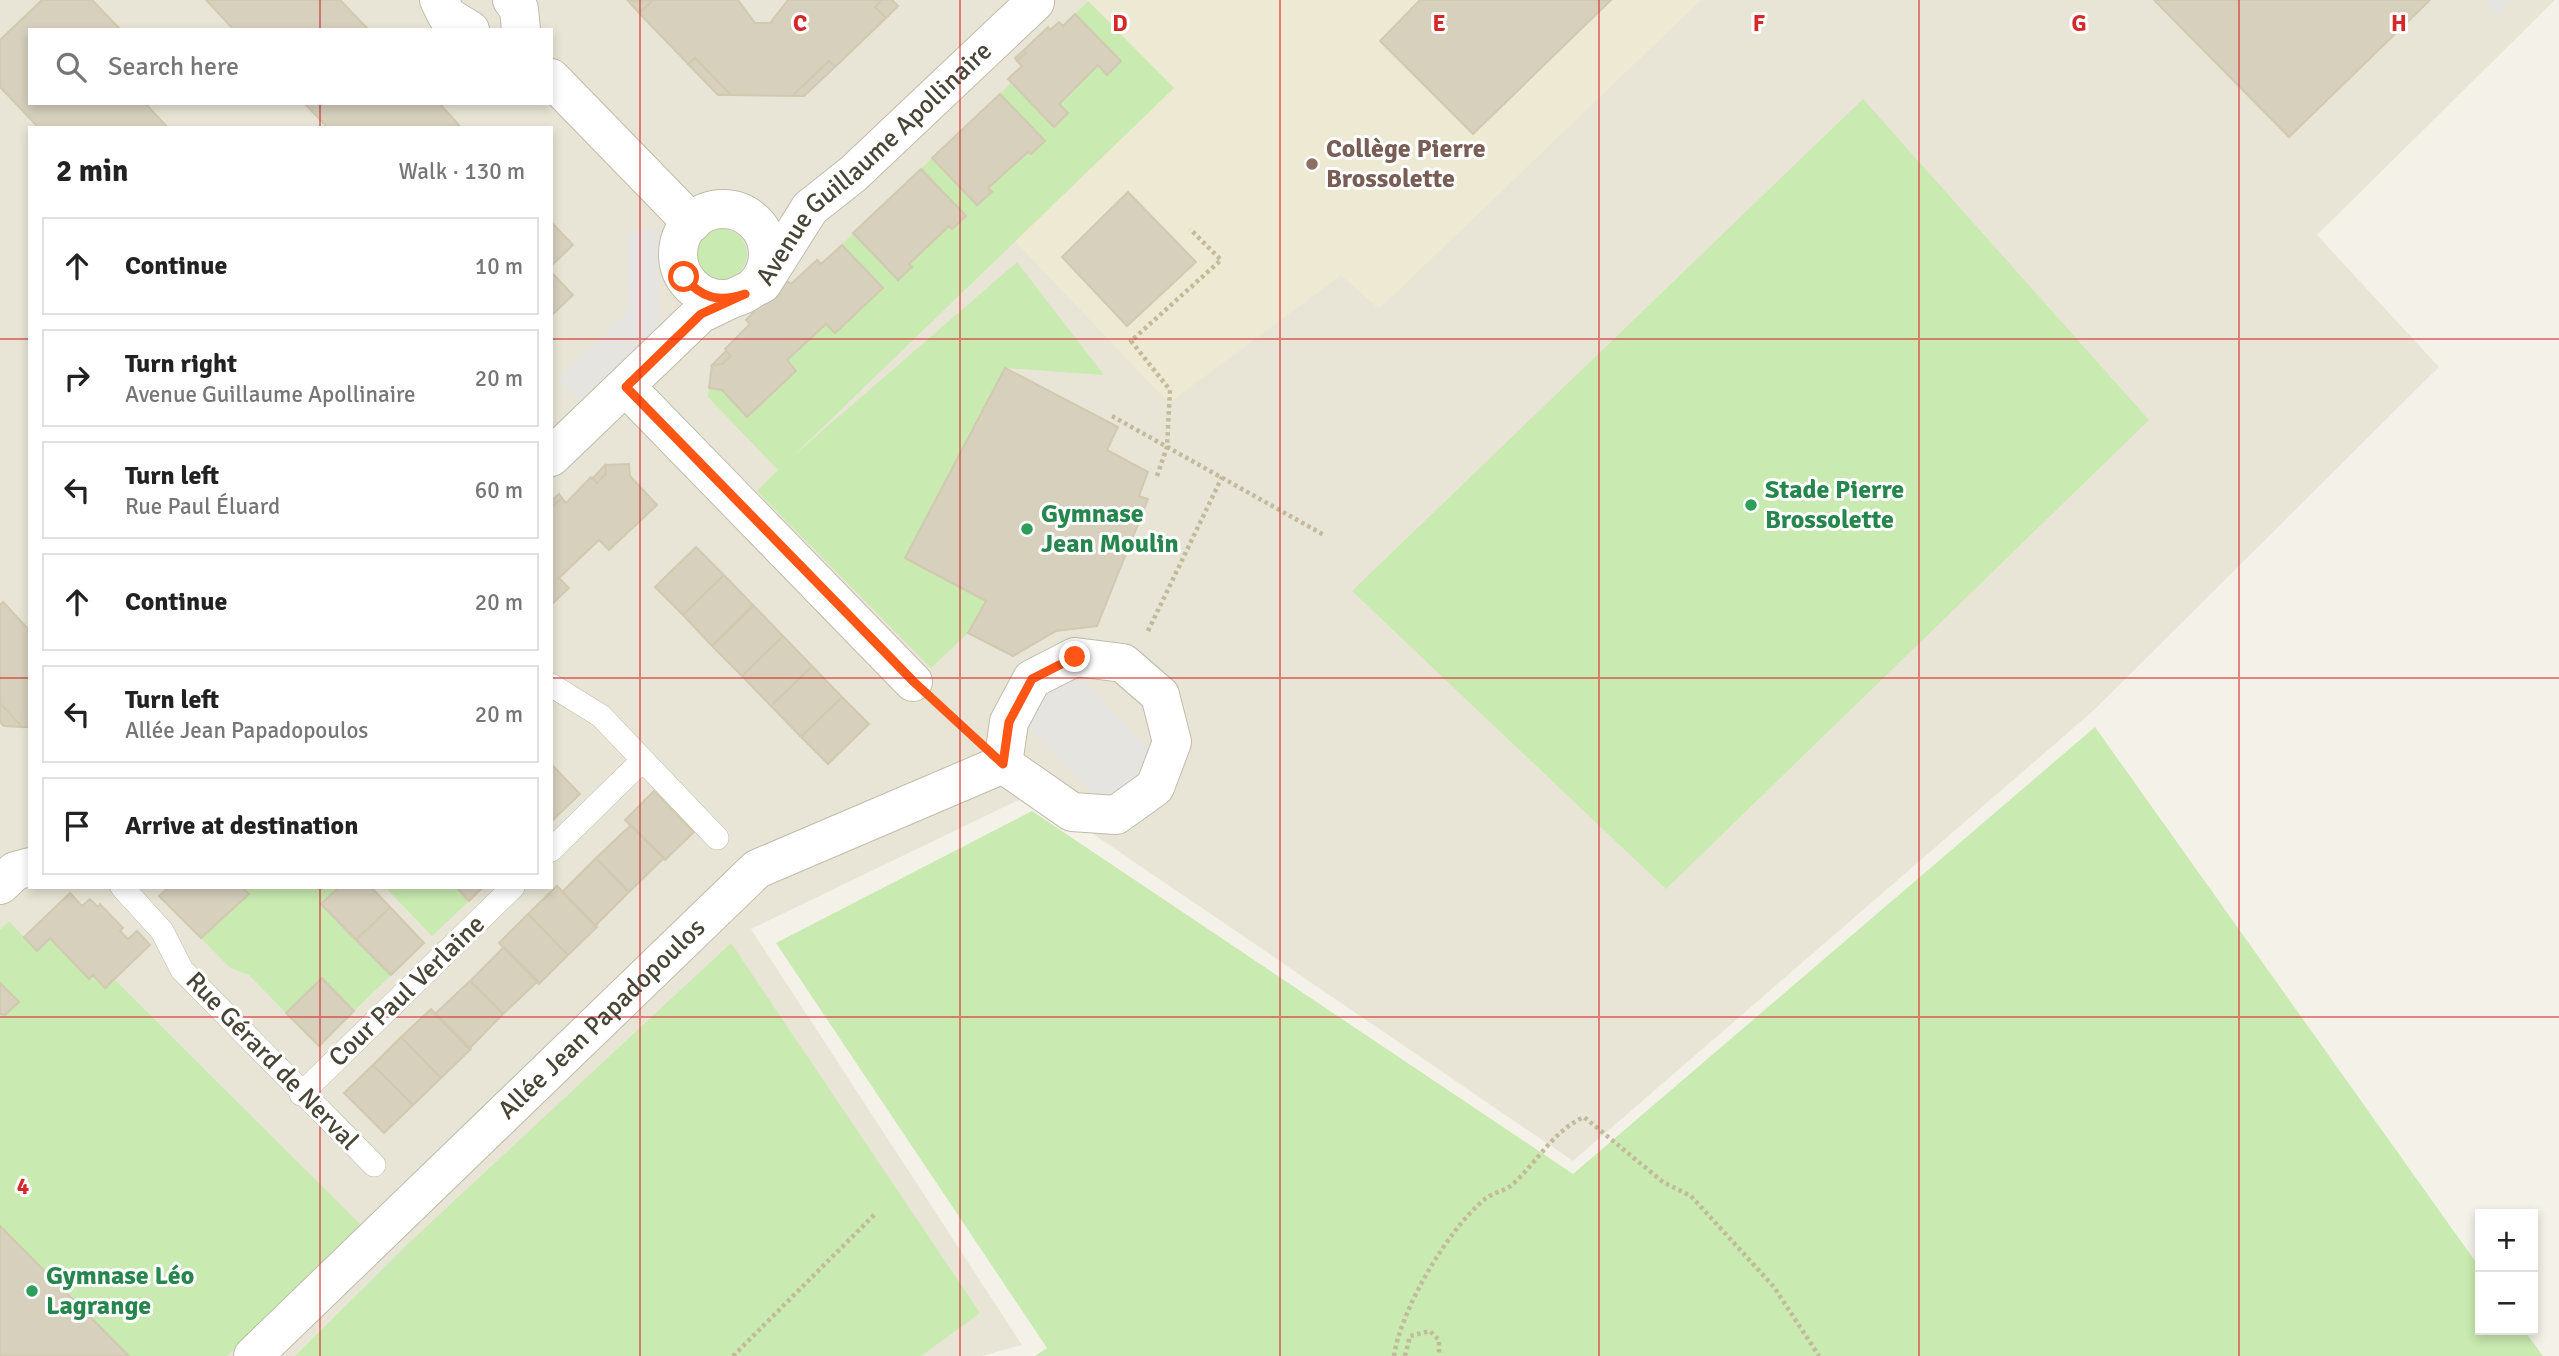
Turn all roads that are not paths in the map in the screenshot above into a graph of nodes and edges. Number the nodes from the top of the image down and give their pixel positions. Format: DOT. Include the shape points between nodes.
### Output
graph roads {
  1 [pos="439,0"];
  2 [pos="512,0"];
  3 [pos="1035,2"];
  4 [pos="467,28"];
  5 [pos="521,28"];
  6 [pos="553,80"];
  7 [pos="810,208"];
  8 [pos="751,219"];
  9 [pos="692,223"];
  10 [pos="745,294"];
  11 [pos="626,387"];
  12 [pos="553,455"];
  13 [pos="914,682"];
  14 [pos="553,686"];
  15 [pos="642,761"];
  16 [pos="1003,764"];
  17 [pos="717,838"];
  18 [pos="553,848"];
  19 [pos="28,868"];
  20 [pos="0,885"];
  21 [pos="124,889"];
  22 [pos="511,889"];
  23 [pos="301,1094"];
  24 [pos="374,1165"];
  25 [pos="253,1356"];
  1 -- 4 [label="street" via="447,16"];
  2 -- 5 [label="street" via="519,9"];
  3 -- 7 [label="street, Avenue Guillaume Apollinaire" via="853,174"];
  6 -- 9 [label="street"];
  7 -- 8 [label="street"];
  7 -- 10 [label="street, Avenue Guillaume Apollinaire" via="762,284"];
  8 -- 9 [label="street" via="717,209"];
  8 -- 10 [label="street" via="768,249 767,267"];
  9 -- 10 [label="street" via="679,242 678,260 684,277 695,290 711,298"];
  10 -- 11 [label="street, Avenue Guillaume Apollinaire" via="701,314"];
  11 -- 12 [label="street, Avenue Guillaume Apollinaire"];
  11 -- 13 [label="street"];
  14 -- 15 [label="lane" via="601,716"];
  15 -- 17 [label="lane"];
  15 -- 18 [label="lane"];
  16 -- 16 [label="street" via="1072,812 1116,815 1155,787 1172,741 1160,695 1123,663 1075,657 1032,679 1009,722"];
  16 -- 25 [label="street, Allée Jean Papadopoulos" via="757,869"];
  19 -- 20 [label="street" via="15,871"];
  21 -- 23 [label="lane, Rue Gérard de Nerval" via="162,931 182,970"];
  22 -- 23 [label="lane, Cour Paul Verlaine"];
  23 -- 24 [label="lane, Rue Gérard de Nerval"];
}
